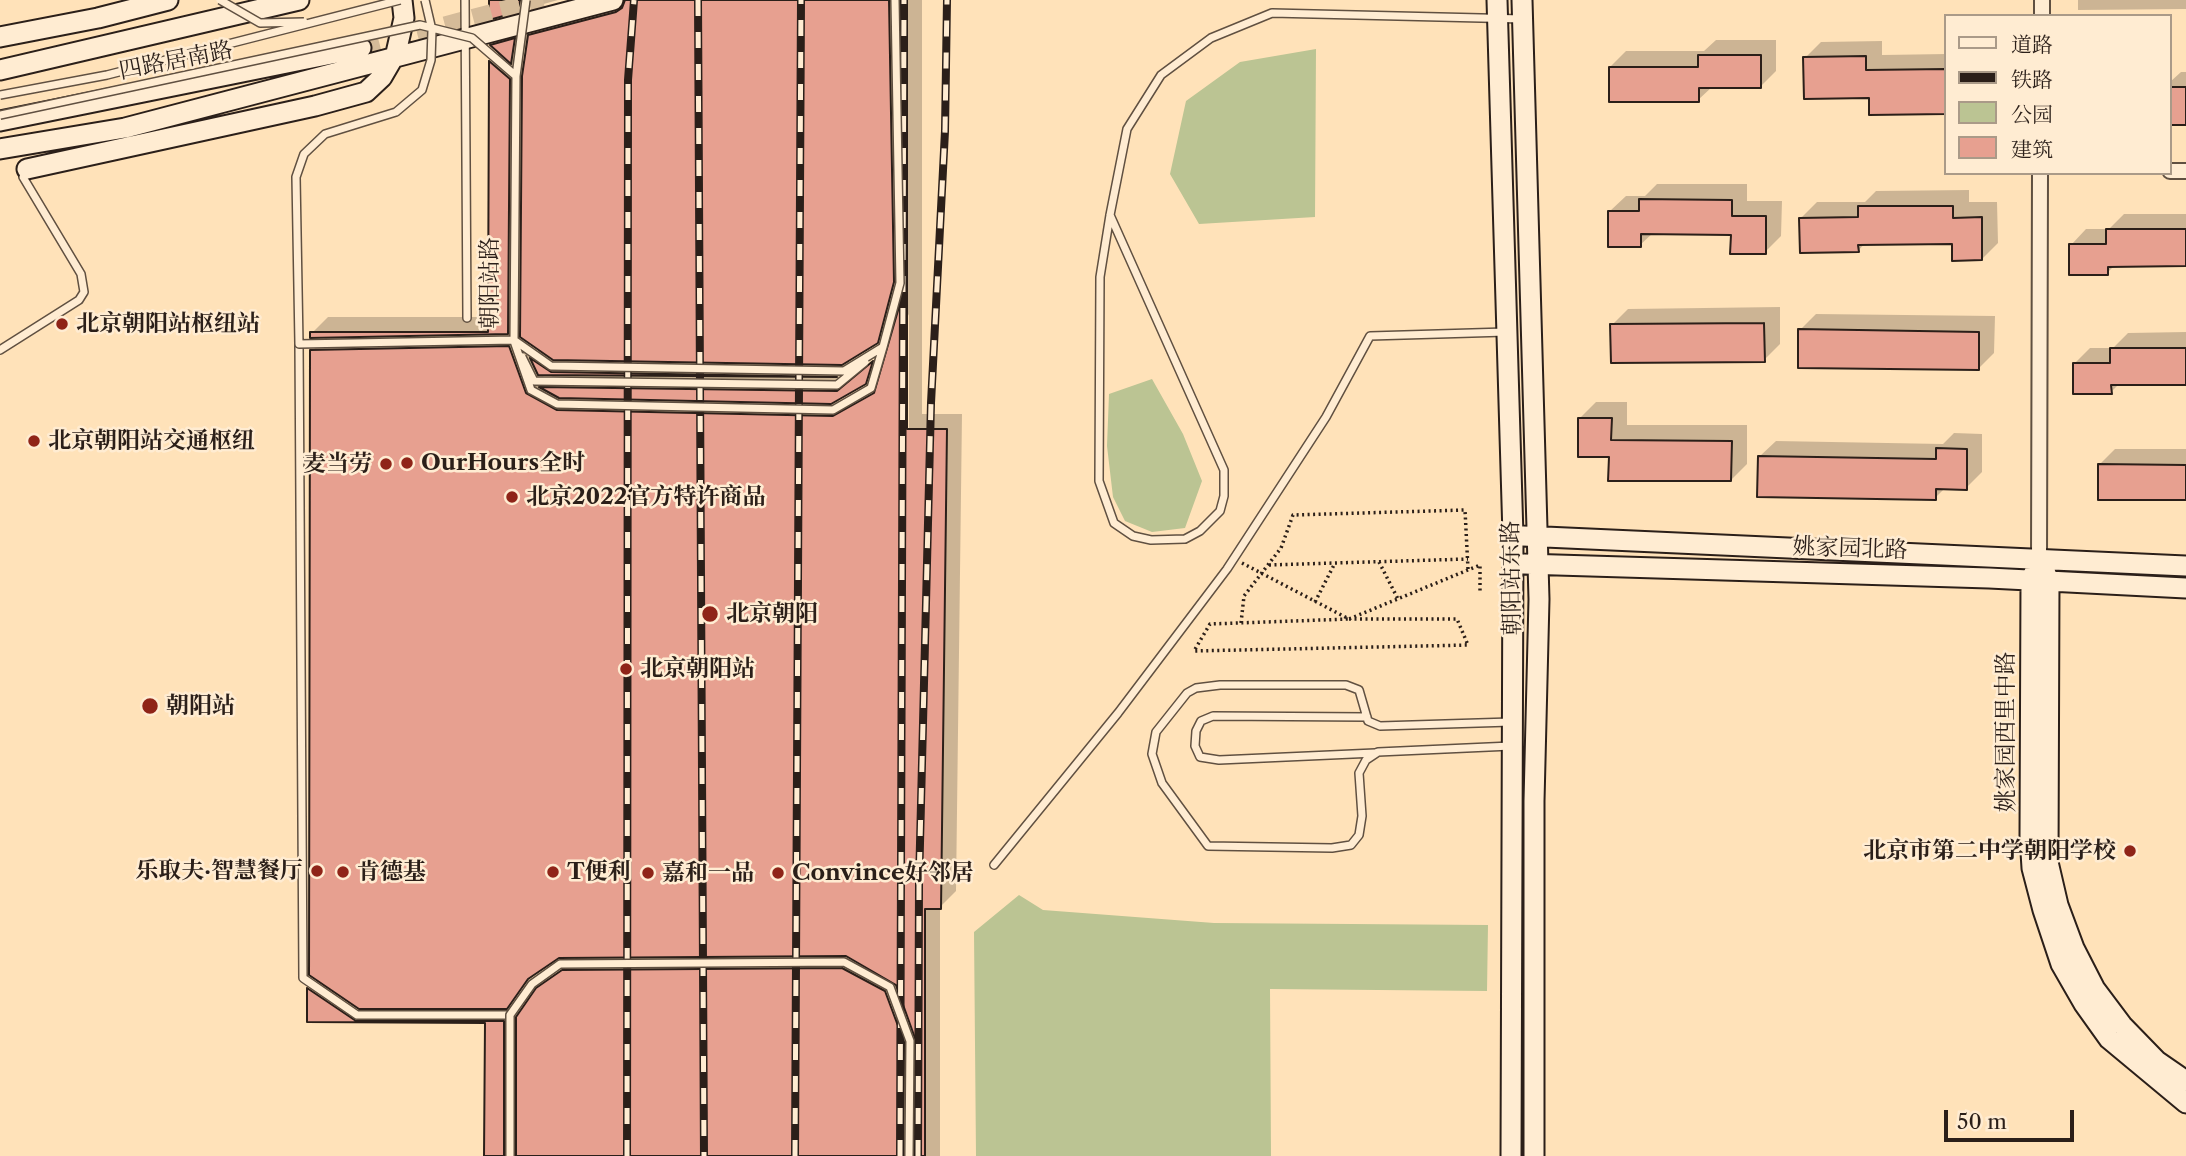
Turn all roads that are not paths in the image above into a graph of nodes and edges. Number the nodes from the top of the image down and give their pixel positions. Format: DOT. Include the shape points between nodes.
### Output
graph roads {
  1 [pos="168,0"];
  2 [pos="220,0"];
  3 [pos="299,0"];
  4 [pos="400,0"];
  5 [pos="425,0"];
  6 [pos="465,0"];
  7 [pos="526,0"];
  8 [pos="613,0"];
  9 [pos="1497,0"];
  10 [pos="894,1"];
  11 [pos="1522,10"];
  12 [pos="1498,20"];
  13 [pos="318,22"];
  14 [pos="0,37"];
  15 [pos="361,48"];
  16 [pos="0,70"];
  17 [pos="516,76"];
  18 [pos="0,95"];
  19 [pos="0,115"];
  20 [pos="0,121"];
  21 [pos="0,149"];
  22 [pos="27,169"];
  23 [pos="2040,175"];
  24 [pos="1110,215"];
  25 [pos="467,318"];
  26 [pos="1507,331"];
  27 [pos="514,340"];
  28 [pos="299,344"];
  29 [pos="883,347"];
  30 [pos="0,350"];
  31 [pos="1535,535"];
  32 [pos="1513,536"];
  33 [pos="2039,559"];
  34 [pos="1513,564"];
  35 [pos="1536,564"];
  36 [pos="2186,566"];
  37 [pos="2040,580"];
  38 [pos="2186,587"];
  39 [pos="1367,717"];
  40 [pos="1512,722"];
  41 [pos="1512,746"];
  42 [pos="1378,752"];
  43 [pos="994,866"];
  44 [pos="510,1015"];
  45 [pos="2186,1081"];
  46 [pos="2186,1103"];
  47 [pos="510,1156"];
  48 [pos="909,1156"];
  49 [pos="1511,1156"];
  50 [pos="1534,1156"];
  1 -- 14 [label="street"];
  2 -- 13 [label="lane, bridge" via="260,23"];
  3 -- 16 [label="street"];
  4 -- 13 [label="lane, bridge"];
  4 -- 22 [label="street" via="404,18 396,53 382,77 366,92"];
  5 -- 28 [label="lane, bridge" via="432,50 422,90 396,112 325,134 304,154 296,177"];
  6 -- 25 [label="lane"];
  7 -- 17 [label="lane, 朝阳站路, bridge"];
  8 -- 21 [label="street" via="125,128"];
  9 -- 12 [label="street, 朝阳站东路"];
  10 -- 29 [label="lane, bridge" via="900,283"];
  11 -- 12 [label="lane"];
  11 -- 31 [label="street, 朝阳站东路"];
  12 -- 24 [label="lane" via="1272,13 1211,38 1161,75 1127,129"];
  12 -- 26 [label="street, 朝阳站东路"];
  13 -- 18 [label="lane, bridge" via="107,75"];
  15 -- 20 [label="street, 四路居南路"];
  17 -- 19 [label="lane, bridge" via="472,38 420,25"];
  17 -- 27 [label="lane, 朝阳站路, bridge"];
  22 -- 30 [label="lane" via="23,177 81,274 84,292 79,300"];
  23 -- 33 [label="street, 姚家园西里中路"];
  24 -- 24 [label="lane" via="1100,277 1099,481 1114,523 1133,536 1185,539 1220,511 1224,470"];
  26 -- 32 [label="street, 朝阳站东路"];
  26 -- 43 [label="lane" via="1370,336 1326,417 1234,559"];
  27 -- 28 [label="lane, bridge"];
  27 -- 29 [label="lane, 朝阳站路, bridge" via="551,366 844,370"];
  27 -- 29 [label="lane, bridge" via="534,381 837,386"];
  27 -- 29 [label="lane, bridge" via="531,390 557,404 833,410 871,388"];
  28 -- 44 [label="lane" via="303,978 357,1015"];
  31 -- 32 [label="street, 姚家园北路"];
  31 -- 33 [label="street, 姚家园北路"];
  31 -- 35 [label="street, 朝阳站东路"];
  32 -- 34 [label="street, 朝阳站东路"];
  33 -- 36 [label="street, 姚家园北路"];
  33 -- 37 [label="street, 姚家园西里中路"];
  34 -- 35 [label="street, 姚家园北路"];
  34 -- 40 [label="street, 朝阳站东路"];
  35 -- 37 [label="street, 姚家园北路"];
  35 -- 50 [label="street, 朝阳站东路"];
  37 -- 38 [label="street, 姚家园北路"];
  37 -- 45 [label="street, 姚家园西里中路" via="2048,862 2058,905 2095,989 2157,1061"];
  37 -- 46 [label="street, 姚家园西里中路" via="2030,836 2032,868 2043,910 2062,964 2109,1039"];
  39 -- 40 [label="lane" via="1380,726"];
  39 -- 42 [label="lane" via="1213,716 1201,721 1195,746 1200,757 1219,761"];
  39 -- 42 [label="lane" via="1359,690 1346,685 1196,688 1156,732 1153,754 1161,783 1208,846 1268,849 1351,845 1359,835 1362,816 1359,773 1366,760"];
  40 -- 41 [label="street, 朝阳站东路"];
  41 -- 42 [label="lane"];
  41 -- 49 [label="street, 朝阳站东路"];
  44 -- 47 [label="lane, bridge"];
  44 -- 48 [label="lane, bridge" via="532,984 560,964 844,962 890,987 909,1041"];
}
